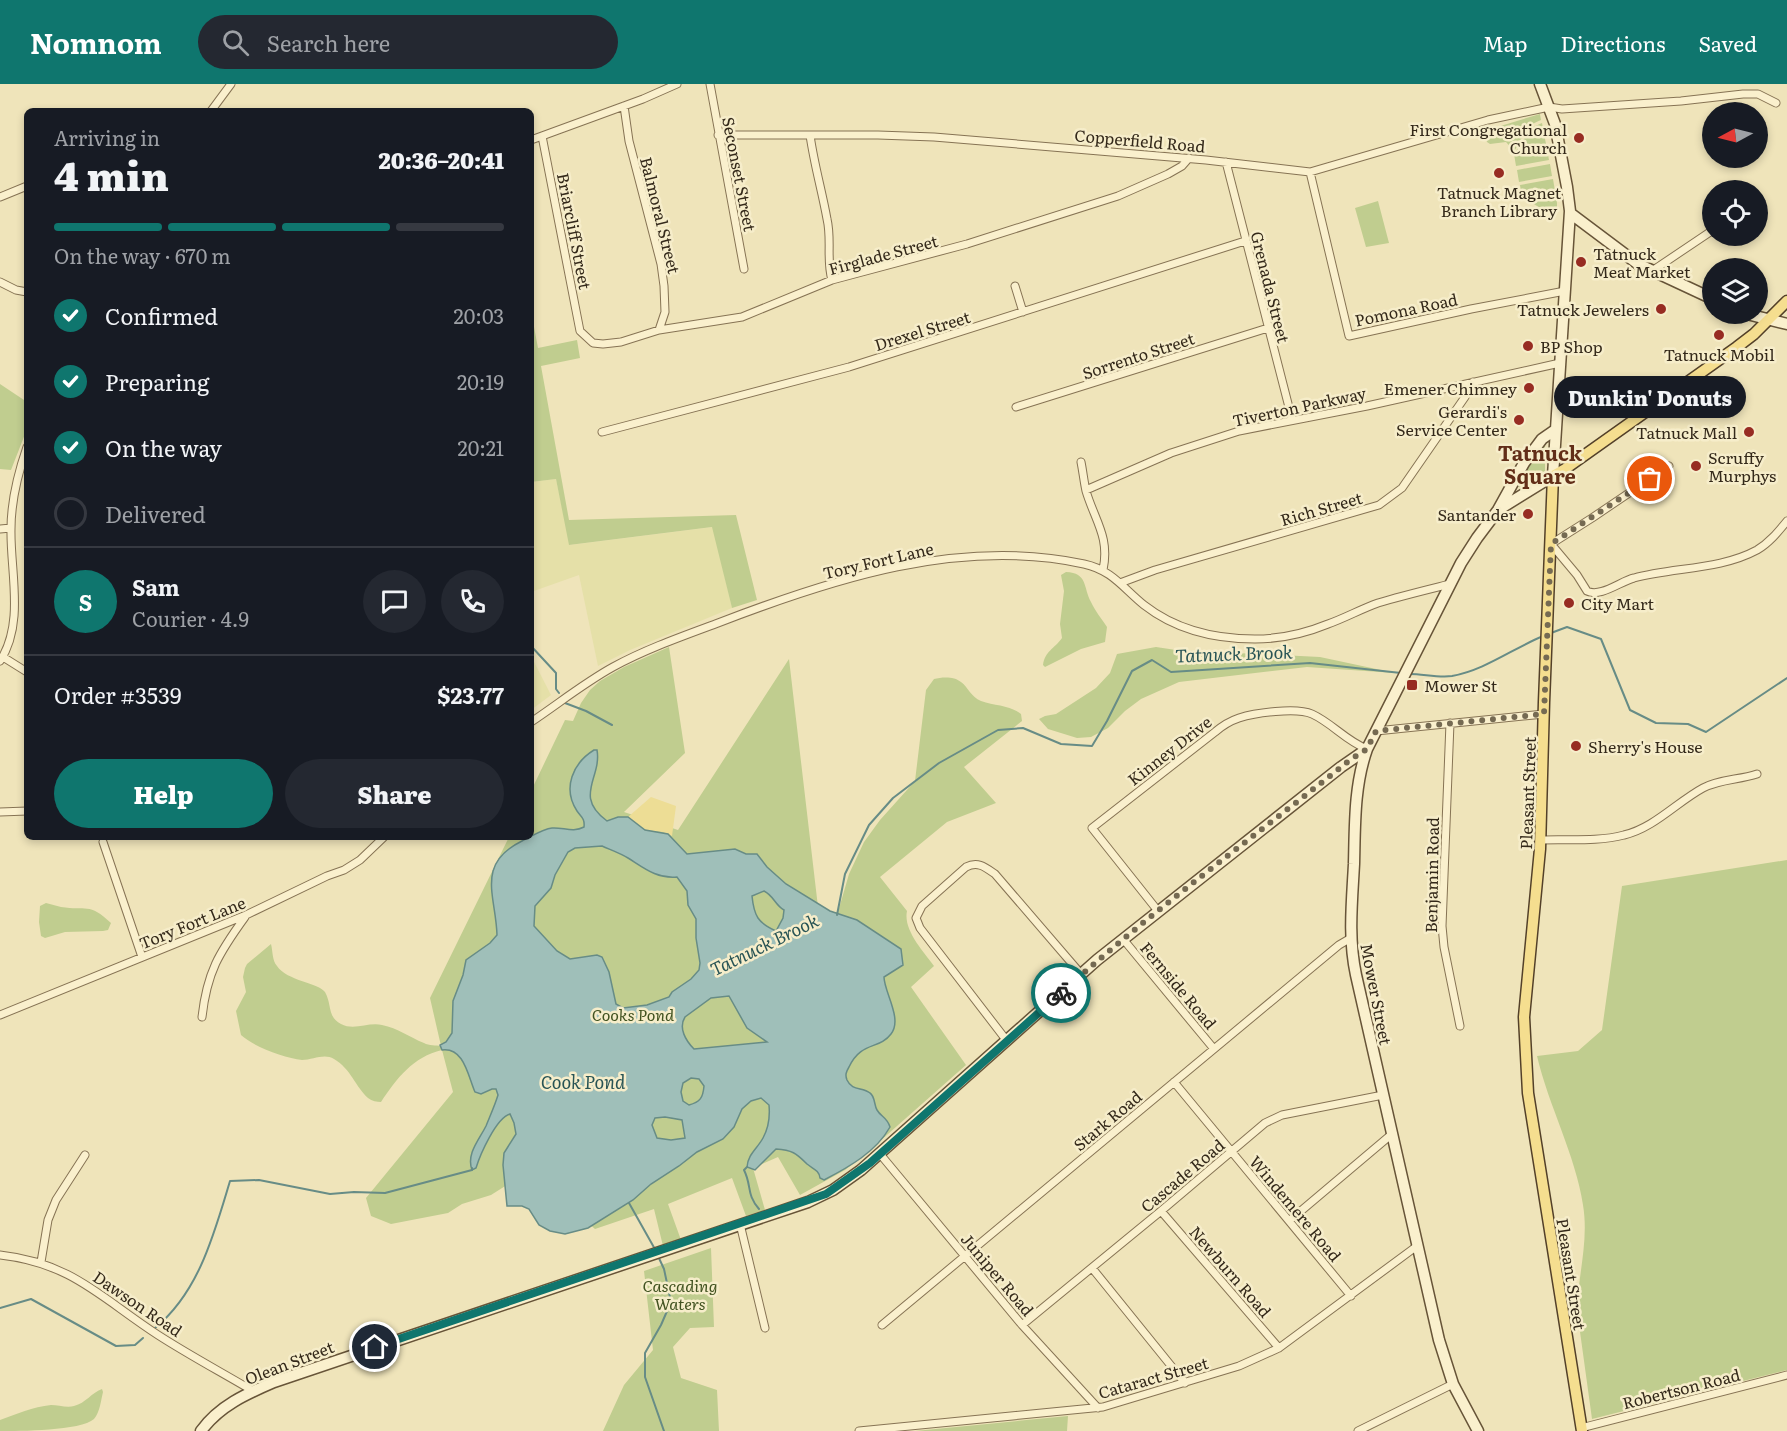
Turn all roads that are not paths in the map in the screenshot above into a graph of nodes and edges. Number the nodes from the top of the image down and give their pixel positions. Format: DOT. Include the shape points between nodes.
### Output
graph roads {
  1 [pos="231,84"];
  2 [pos="677,84"];
  3 [pos="710,84"];
  4 [pos="1540,84"];
  5 [pos="1776,103"];
  6 [pos="624,106"];
  7 [pos="1549,107"];
  8 [pos="213,108"];
  9 [pos="718,135"];
  10 [pos="810,135"];
  11 [pos="542,136"];
  12 [pos="534,139"];
  13 [pos="1188,158"];
  14 [pos="1226,162"];
  15 [pos="1310,172"];
  16 [pos="24,187"];
  17 [pos="0,197"];
  18 [pos="1570,213"];
  19 [pos="1702,237"];
  20 [pos="1245,241"];
  21 [pos="744,269"];
  22 [pos="1652,271"];
  23 [pos="832,280"];
  24 [pos="0,282"];
  25 [pos="1015,286"];
  26 [pos="24,291"];
  27 [pos="1564,291"];
  28 [pos="1702,294"];
  29 [pos="1787,301"];
  30 [pos="1023,312"];
  31 [pos="1769,319"];
  32 [pos="1787,324"];
  33 [pos="1268,328"];
  34 [pos="659,330"];
  35 [pos="580,331"];
  36 [pos="1560,363"];
  37 [pos="1473,382"];
  38 [pos="1016,407"];
  39 [pos="1292,419"];
  40 [pos="1555,430"];
  41 [pos="602,432"];
  42 [pos="24,458"];
  43 [pos="1081,462"];
  44 [pos="1669,466"];
  45 [pos="1553,476"];
  46 [pos="1086,490"];
  47 [pos="1498,510"];
  48 [pos="1787,521"];
  49 [pos="11,528"];
  50 [pos="0,529"];
  51 [pos="1551,544"];
  52 [pos="1103,570"];
  53 [pos="1120,583"];
  54 [pos="1449,584"];
  55 [pos="1,659"];
  56 [pos="24,670"];
  57 [pos="1544,714"];
  58 [pos="534,720"];
  59 [pos="1450,723"];
  60 [pos="1376,731"];
  61 [pos="1367,749"];
  62 [pos="1757,774"];
  63 [pos="24,810"];
  64 [pos="0,812"];
  65 [pos="380,840"];
  66 [pos="1541,840"];
  67 [pos="103,843"];
  68 [pos="1158,911"];
  69 [pos="246,915"];
  70 [pos="1351,938"];
  71 [pos="1123,939"];
  72 [pos="142,957"];
  73 [pos="1081,975"];
  74 [pos="0,1015"];
  75 [pos="202,1017"];
  76 [pos="1460,1026"];
  77 [pos="1007,1041"];
  78 [pos="1214,1049"];
  79 [pos="1174,1082"];
  80 [pos="1383,1095"];
  81 [pos="1392,1134"];
  82 [pos="1231,1151"];
  83 [pos="880,1154"];
  84 [pos="85,1155"];
  85 [pos="1161,1211"];
  86 [pos="1289,1221"];
  87 [pos="740,1224"];
  88 [pos="1417,1246"];
  89 [pos="0,1255"];
  90 [pos="965,1256"];
  91 [pos="41,1262"];
  92 [pos="1092,1268"];
  93 [pos="1351,1296"];
  94 [pos="882,1325"];
  95 [pos="1022,1325"];
  96 [pos="765,1328"];
  97 [pos="1279,1348"];
  98 [pos="1787,1375"];
  99 [pos="1185,1383"];
  100 [pos="1453,1384"];
  101 [pos="253,1391"];
  102 [pos="1098,1408"];
  103 [pos="1581,1429"];
  104 [pos="201,1431"];
  105 [pos="859,1431"];
  106 [pos="1358,1431"];
  107 [pos="1478,1431"];
  1 -- 8 [label="street"];
  2 -- 6 [label="street"];
  3 -- 9 [label="street, Seconset Street"];
  4 -- 7 [label="street, Pleasant Street"];
  5 -- 7 [label="street, Copperfield Road" via="1758,94 1743,94 1648,104"];
  6 -- 11 [label="street"];
  6 -- 34 [label="street, Balmoral Street" via="664,286 665,312"];
  7 -- 15 [label="street, Copperfield Road" via="1488,120"];
  7 -- 18 [label="street, Pleasant Street" via="1568,187"];
  9 -- 10 [label="street, Copperfield Road"];
  9 -- 21 [label="street, Seconset Street"];
  10 -- 13 [label="street, Copperfield Road" via="934,137"];
  10 -- 23 [label="street" via="828,220"];
  11 -- 12 [label="street"];
  11 -- 35 [label="street, Briarcliff Street"];
  13 -- 14 [label="street, Copperfield Road"];
  13 -- 23 [label="street, Firglade Street" via="1168,174 1118,196 967,244"];
  14 -- 15 [label="street, Copperfield Road"];
  14 -- 20 [label="street, Grenada Street"];
  15 -- 27 [label="street, Pomona Road" via="1349,336"];
  16 -- 17 [label="street"];
  18 -- 22 [label="street"];
  18 -- 27 [label="street, Pleasant Street"];
  19 -- 22 [label="street"];
  20 -- 30 [label="street, Drexel Street"];
  20 -- 33 [label="street, Grenada Street"];
  22 -- 28 [label="street"];
  23 -- 34 [label="street, Firglade Street" via="742,317"];
  24 -- 26 [label="street"];
  25 -- 30 [label="street"];
  27 -- 36 [label="street, Pleasant Street"];
  29 -- 31 [label="main road"];
  30 -- 41 [label="street, Drexel Street" via="849,367"];
  31 -- 32 [label="street"];
  31 -- 45 [label="main road" via="1721,359"];
  33 -- 38 [label="street, Sorrento Street"];
  33 -- 39 [label="street, Grenada Street"];
  34 -- 35 [label="street, Firglade Street" via="603,344 593,343"];
  36 -- 37 [label="street, Tiverton Parkway"];
  36 -- 40 [label="street, Pleasant Street"];
  37 -- 39 [label="street, Tiverton Parkway"];
  37 -- 53 [label="street, Rich Street" via="1402,488 1379,506"];
  39 -- 46 [label="street, Tiverton Parkway" via="1201,442"];
  40 -- 45 [label="street, Pleasant Street"];
  40 -- 47 [label="street, Mower Street" via="1542,439 1524,463"];
  42 -- 49 [label="street"];
  43 -- 46 [label="street"];
  44 -- 51 [label="street"];
  45 -- 47 [label="street, Mower Street"];
  45 -- 51 [label="main road, Pleasant Street"];
  46 -- 52 [label="street" via="1106,543"];
  47 -- 54 [label="street, Mower Street"];
  48 -- 51 [label="street" via="1771,540 1746,555 1636,577 1591,593"];
  49 -- 50 [label="street"];
  49 -- 55 [label="street" via="13,618"];
  51 -- 57 [label="main road, Pleasant Street"];
  52 -- 53 [label="street, Tory Fort Lane"];
  52 -- 58 [label="street, Tory Fort Lane" via="1060,560 976,556 883,570 788,597 640,654 601,674"];
  53 -- 54 [label="street, Tory Fort Lane" via="1156,614 1185,629 1257,639 1314,629 1377,604"];
  54 -- 60 [label="street, Mower Street"];
  55 -- 56 [label="street"];
  57 -- 59 [label="street"];
  57 -- 66 [label="main road, Pleasant Street"];
  59 -- 60 [label="street"];
  59 -- 76 [label="street, Benjamin Road" via="1442,926"];
  60 -- 61 [label="street, Mower Street"];
  61 -- 68 [label="street, Olean Street"];
  61 -- 68 [label="street, Kinney Drive" via="1305,712 1245,717 1215,732 1092,828"];
  61 -- 70 [label="street, Mower Street" via="1357,786"];
  62 -- 66 [label="street" via="1705,787 1648,826 1625,835"];
  63 -- 64 [label="street"];
  65 -- 69 [label="street, Tory Fort Lane" via="344,870"];
  66 -- 103 [label="main road, Pleasant Street" via="1524,1006 1525,1068"];
  67 -- 72 [label="street"];
  68 -- 71 [label="street, Olean Street"];
  69 -- 72 [label="street, Tory Fort Lane"];
  69 -- 75 [label="street" via="213,966"];
  70 -- 78 [label="street, Stark Road"];
  70 -- 80 [label="street, Mower Street"];
  71 -- 73 [label="street, Olean Street"];
  71 -- 78 [label="street, Fernside Road"];
  72 -- 74 [label="street, Tory Fort Lane"];
  73 -- 77 [label="street, Olean Street"];
  73 -- 77 [label="street" via="983,866 966,867 922,906 916,915 918,926"];
  77 -- 83 [label="street, Olean Street"];
  78 -- 79 [label="street, Stark Road"];
  79 -- 82 [label="street, Windemere Road"];
  79 -- 90 [label="street, Stark Road"];
  80 -- 81 [label="street, Mower Street"];
  80 -- 82 [label="street, Cascade Road" via="1273,1118"];
  81 -- 86 [label="street"];
  81 -- 88 [label="street, Mower Street"];
  82 -- 85 [label="street, Cascade Road"];
  82 -- 86 [label="street, Windemere Road"];
  83 -- 87 [label="street, Olean Street" via="826,1194"];
  83 -- 90 [label="street, Juniper Road"];
  84 -- 91 [label="street" via="56,1200 48,1220"];
  85 -- 92 [label="street, Cascade Road"];
  85 -- 97 [label="street, Newburn Road"];
  86 -- 93 [label="street, Windemere Road"];
  87 -- 96 [label="street"];
  87 -- 101 [label="street, Olean Street"];
  88 -- 93 [label="street, Cataract Street"];
  88 -- 100 [label="street, Mower Street"];
  89 -- 91 [label="street, Dawson Road"];
  90 -- 94 [label="street, Stark Road"];
  90 -- 95 [label="street, Juniper Road"];
  91 -- 101 [label="street, Dawson Road" via="92,1287 157,1334"];
  92 -- 95 [label="street, Cascade Road"];
  92 -- 99 [label="street"];
  93 -- 97 [label="street, Cataract Street"];
  95 -- 102 [label="street, Juniper Road"];
  97 -- 99 [label="street, Cataract Street" via="1246,1364"];
  98 -- 103 [label="street, Robertson Road"];
  99 -- 102 [label="street, Cataract Street"];
  100 -- 106 [label="street"];
  100 -- 107 [label="street, Mower Street"];
  101 -- 104 [label="street, Olean Street" via="221,1410"];
  102 -- 105 [label="street, Cataract Street"];
}
